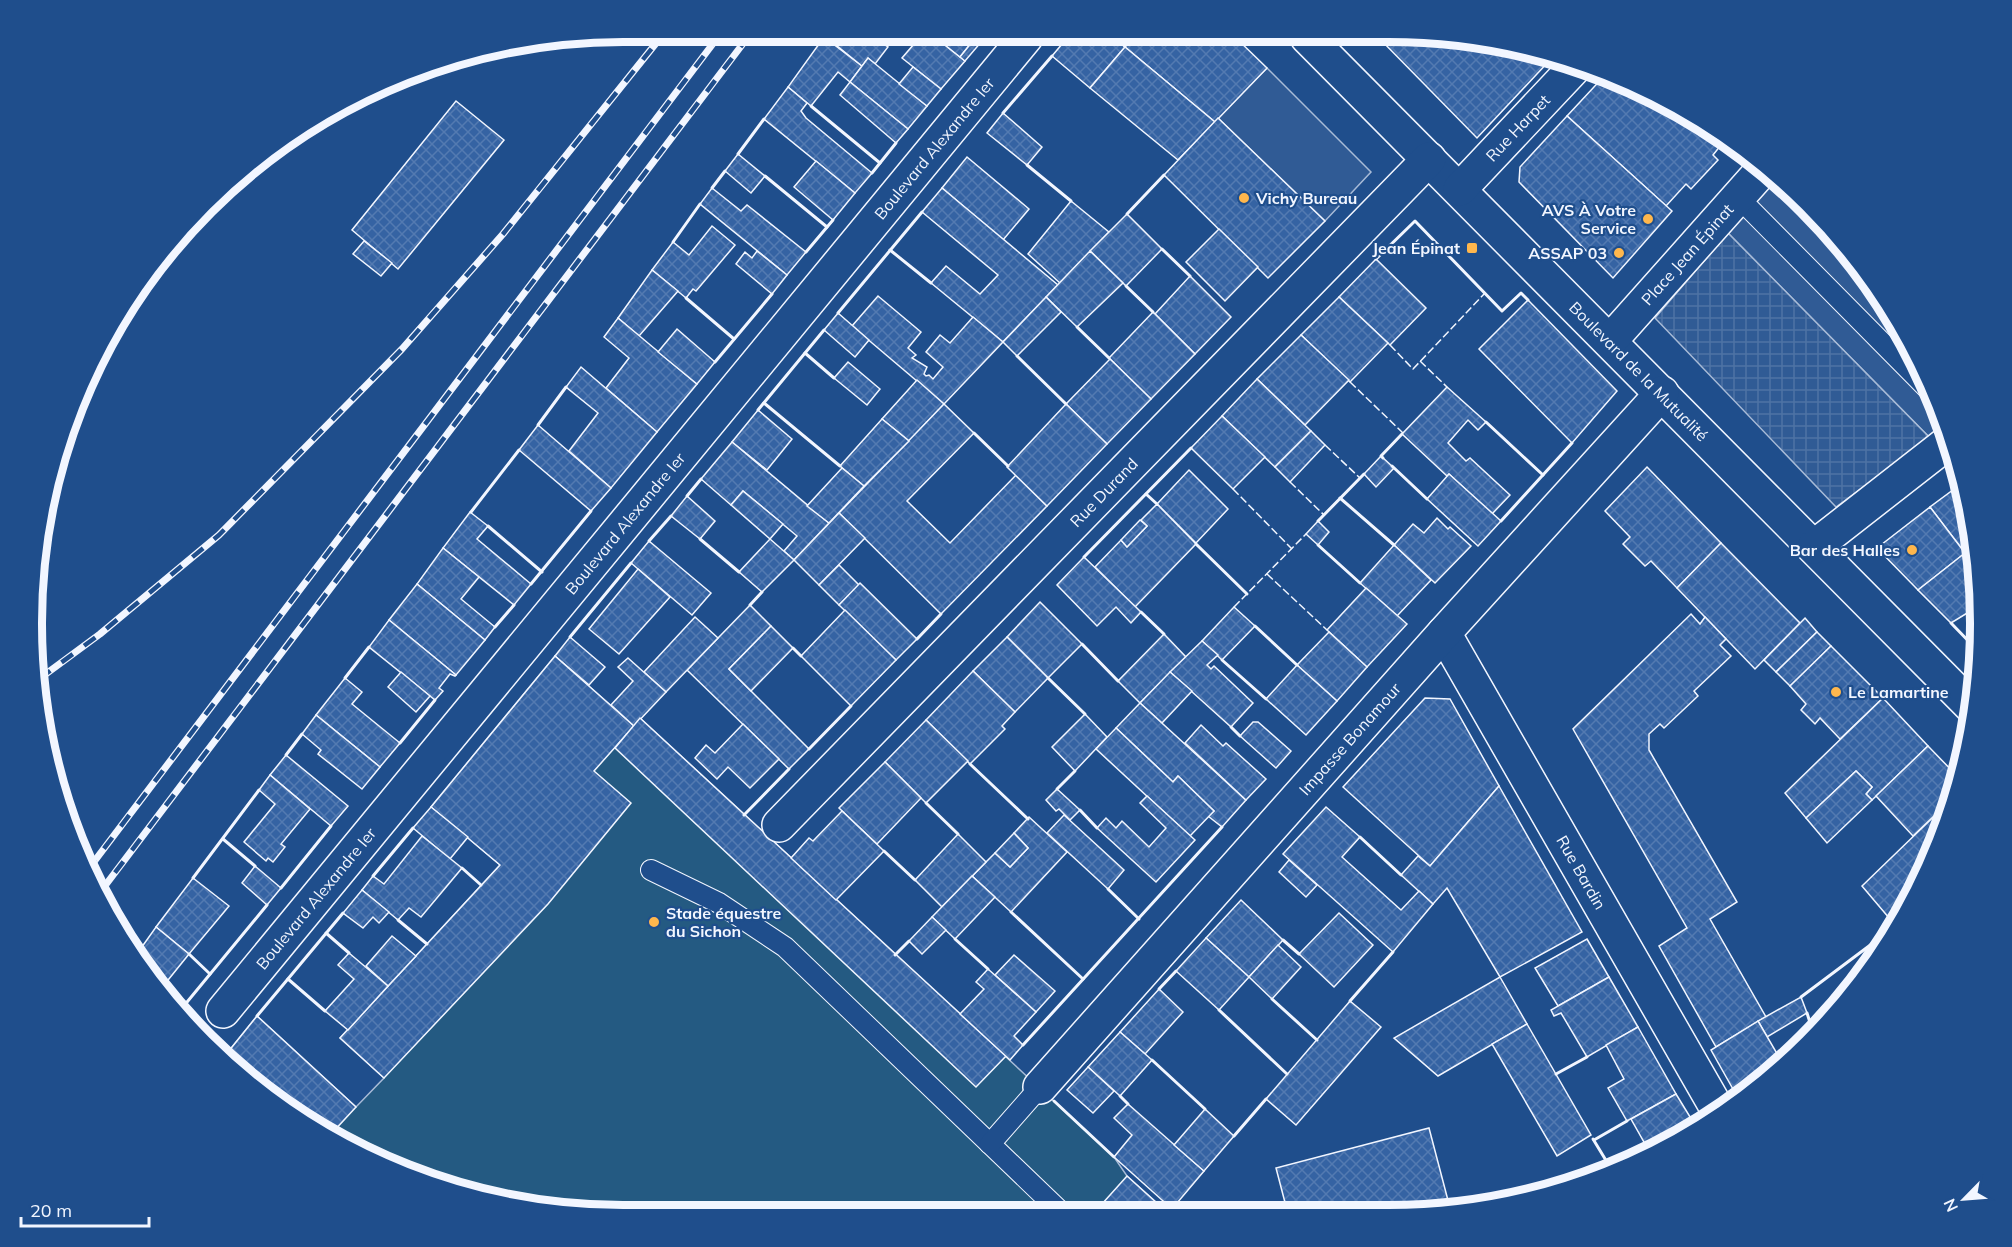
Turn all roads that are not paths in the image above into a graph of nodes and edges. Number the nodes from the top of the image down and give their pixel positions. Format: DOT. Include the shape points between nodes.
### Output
graph roads {
  1 [pos="1022,42"];
  2 [pos="1312,42"];
  3 [pos="1571,72"];
  4 [pos="1428,159"];
  5 [pos="1758,175"];
  6 [pos="1460,189"];
  7 [pos="1738,197"];
  8 [pos="1610,341"];
  9 [pos="1914,375"];
  10 [pos="1662,393"];
  11 [pos="1942,447"];
  12 [pos="1814,547"];
  13 [pos="1444,633"];
  14 [pos="1965,700"];
  15 [pos="779,825"];
  16 [pos="651,870"];
  17 [pos="223,1011"];
  18 [pos="1040,1087"];
  19 [pos="1715,1105"];
  20 [pos="990,1144"];
  21 [pos="1054,1205"];
  1 -- 17 [label="street, Boulevard Alexandre Ier"];
  2 -- 4 [label="street, Boulevard de la Mutualité"];
  3 -- 6 [label="street, Rue Harpet"];
  4 -- 6 [label="street, Boulevard de la Mutualité"];
  4 -- 15 [label="street, Rue Durand"];
  5 -- 7 [label="street, Place Jean Épinat"];
  6 -- 8 [label="street, Boulevard de la Mutualité"];
  7 -- 8 [label="street, Place Jean Épinat"];
  7 -- 9 [label="lane"];
  8 -- 10 [label="street, Boulevard de la Mutualité"];
  10 -- 12 [label="street, Boulevard de la Mutualité"];
  10 -- 13 [label="street, Impasse Bonamour"];
  11 -- 12 [label="street"];
  12 -- 14 [label="street, Boulevard de la Mutualité"];
  13 -- 18 [label="street, Impasse Bonamour"];
  13 -- 19 [label="street, Rue Bardin"];
  16 -- 20 [label="lane" via="719,903 785,947"];
  18 -- 20 [label="lane"];
  20 -- 21 [label="lane"];
}
